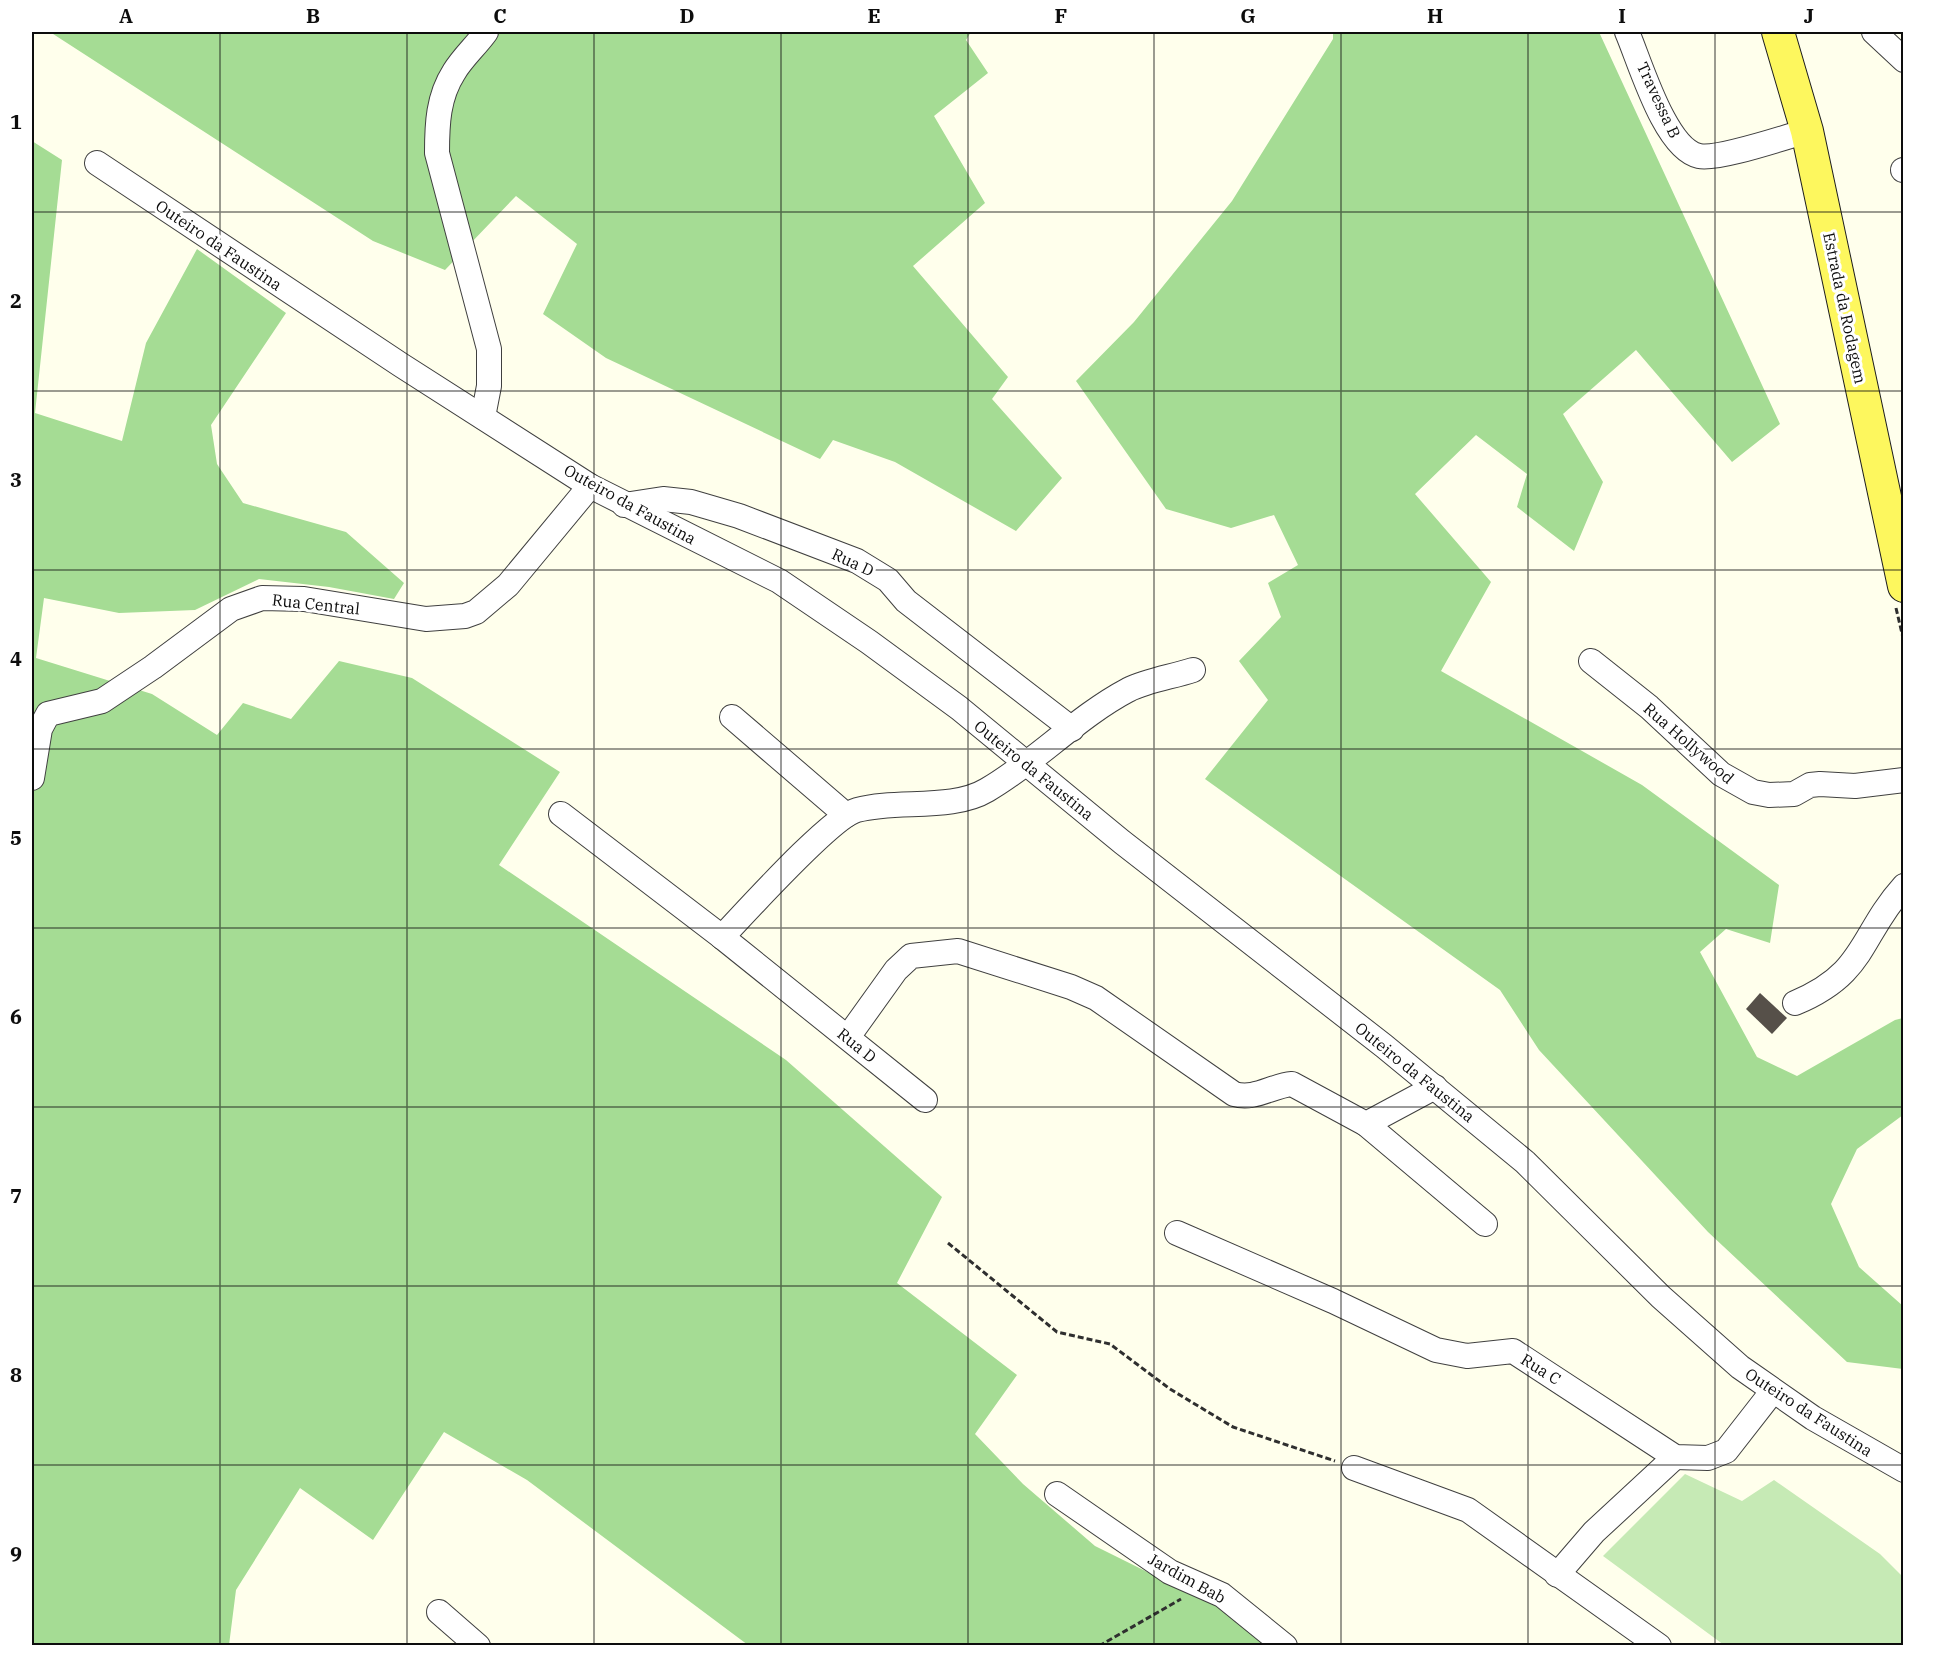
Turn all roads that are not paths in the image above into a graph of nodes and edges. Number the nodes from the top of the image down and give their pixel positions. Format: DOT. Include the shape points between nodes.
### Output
graph roads {
  1 [pos="486,32"];
  2 [pos="1627,32"];
  3 [pos="1778,32"];
  4 [pos="1874,32"];
  5 [pos="1904,60"];
  6 [pos="1808,131"];
  7 [pos="97,163"];
  8 [pos="483,417"];
  9 [pos="590,486"];
  10 [pos="624,505"];
  11 [pos="1904,586"];
  12 [pos="1591,661"];
  13 [pos="1193,670"];
  14 [pos="732,717"];
  15 [pos="1072,729"];
  16 [pos="1028,763"];
  17 [pos="32,778"];
  18 [pos="1904,780"];
  19 [pos="561,814"];
  20 [pos="846,815"];
  21 [pos="1904,886"];
  22 [pos="722,937"];
  23 [pos="1795,1003"];
  24 [pos="848,1037"];
  25 [pos="1435,1087"];
  26 [pos="925,1100"];
  27 [pos="1366,1124"];
  28 [pos="1485,1224"];
  29 [pos="1177,1233"];
  30 [pos="1772,1392"];
  31 [pos="1675,1457"];
  32 [pos="1354,1468"];
  33 [pos="1904,1470"];
  34 [pos="1057,1494"];
  35 [pos="1557,1575"];
  36 [pos="439,1612"];
  37 [pos="478,1646"];
  38 [pos="1285,1646"];
  39 [pos="1659,1646"];
  1 -- 8 [label="street" via="453,72 441,98 436,143 489,349 489,386"];
  2 -- 6 [label="street, Travessa B" via="1671,134 1690,153 1710,156"];
  3 -- 6 [label="main road, Estrada da Rodagem"];
  4 -- 5 [label="street"];
  6 -- 11 [label="main road, Estrada da Rodagem"];
  7 -- 8 [label="street, Outeiro da Faustina"];
  8 -- 9 [label="street, Outeiro da Faustina"];
  9 -- 10 [label="street, Outeiro da Faustina"];
  9 -- 17 [label="street, Rua Central" via="508,585 476,612 426,619 304,599 262,598 248,602 231,609 102,701 48,714 42,720"];
  10 -- 15 [label="street, Rua D" via="663,499 691,502 857,561 888,580 906,601"];
  10 -- 16 [label="street, Outeiro da Faustina" via="779,581 869,642"];
  12 -- 18 [label="street, Rua Hollywood" via="1650,707 1721,774 1753,792 1794,794 1810,785 1855,786"];
  13 -- 15 [label="street" via="1130,689"];
  14 -- 20 [label="street"];
  15 -- 16 [label="street"];
  16 -- 20 [label="street" via="970,798 874,806"];
  16 -- 25 [label="street, Outeiro da Faustina" via="1122,842"];
  19 -- 22 [label="street, Rua D"];
  20 -- 22 [label="street"];
  21 -- 23 [label="street" via="1850,968 1827,988"];
  22 -- 24 [label="street, Rua D"];
  24 -- 26 [label="street, Rua D"];
  24 -- 27 [label="street" via="896,970 911,956 958,951 1096,998 1234,1094 1244,1097 1292,1084"];
  25 -- 27 [label="street"];
  25 -- 30 [label="street, Outeiro da Faustina" via="1526,1162 1698,1331"];
  27 -- 28 [label="street"];
  29 -- 31 [label="street, Rua C" via="1436,1350 1467,1356 1513,1351"];
  30 -- 31 [label="street" via="1726,1451 1708,1458"];
  30 -- 33 [label="street, Outeiro da Faustina"];
  31 -- 35 [label="street" via="1594,1532"];
  32 -- 35 [label="street" via="1468,1510"];
  34 -- 38 [label="street, Jardim Bab" via="1170,1572 1222,1595"];
  35 -- 39 [label="street"];
  36 -- 37 [label="street"];
}
